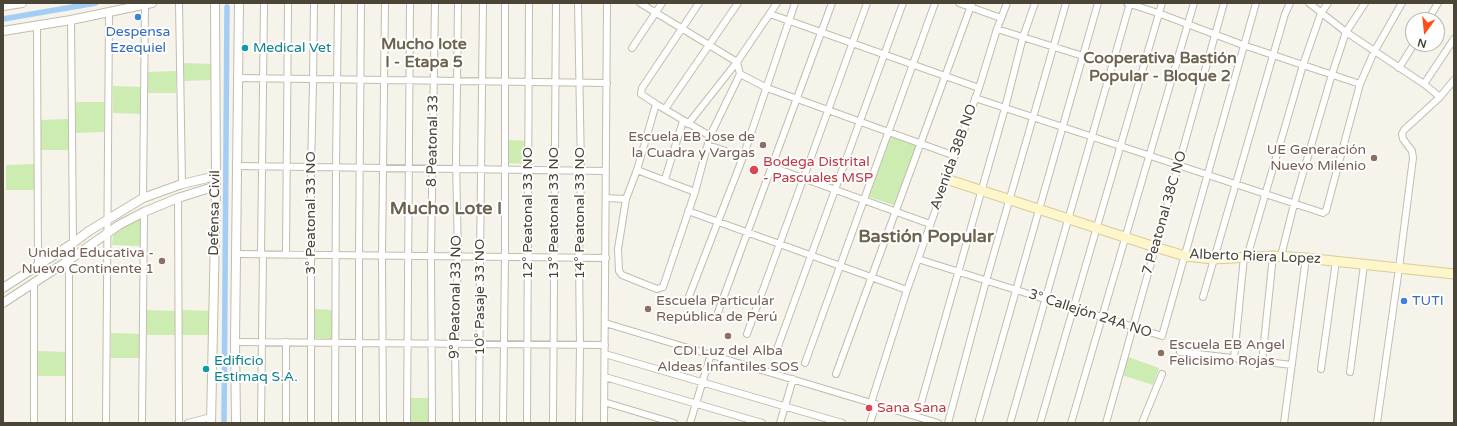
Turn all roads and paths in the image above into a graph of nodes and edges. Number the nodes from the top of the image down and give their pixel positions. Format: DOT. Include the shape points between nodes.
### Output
graph roads {
  1 [pos="22,3"];
  2 [pos="179,3"];
  3 [pos="215,3"];
  4 [pos="239,3"];
  5 [pos="264,3"];
  6 [pos="288,3"];
  7 [pos="314,3"];
  8 [pos="338,3"];
  9 [pos="361,3"];
  10 [pos="385,3"];
  11 [pos="410,3"];
  12 [pos="435,3"];
  13 [pos="458,3"];
  14 [pos="483,3"];
  15 [pos="505,3"];
  16 [pos="530,3"];
  17 [pos="556,3"];
  18 [pos="578,3"];
  19 [pos="607,3"];
  20 [pos="640,3"];
  21 [pos="662,3"];
  22 [pos="699,3"];
  23 [pos="738,3"];
  24 [pos="777,3"];
  25 [pos="796,3"];
  26 [pos="832,3"];
  27 [pos="867,3"];
  28 [pos="903,3"];
  29 [pos="935,3"];
  30 [pos="959,3"];
  31 [pos="1007,3"];
  32 [pos="1035,3"];
  33 [pos="1066,3"];
  34 [pos="1098,3"];
  35 [pos="1129,3"];
  36 [pos="1162,3"];
  37 [pos="1194,3"];
  38 [pos="1224,3"];
  39 [pos="1256,3"];
  40 [pos="1290,3"];
  41 [pos="1309,3"];
  42 [pos="1328,3"];
  43 [pos="1365,3"];
  44 [pos="1402,3"];
  45 [pos="1438,3"];
  46 [pos="149,4"];
  47 [pos="971,5"];
  48 [pos="3,6"];
  49 [pos="109,12"];
  50 [pos="656,12"];
  51 [pos="1433,12"];
  52 [pos="1158,13"];
  53 [pos="1321,13"];
  54 [pos="770,14"];
  55 [pos="1002,18"];
  56 [pos="71,20"];
  57 [pos="790,21"];
  58 [pos="1187,24"];
  59 [pos="37,26"];
  60 [pos="682,28"];
  61 [pos="997,29"];
  62 [pos="3,31"];
  63 [pos="822,32"];
  64 [pos="1346,32"];
  65 [pos="1216,36"];
  66 [pos="1024,37"];
  67 [pos="1454,39"];
  68 [pos="853,43"];
  69 [pos="709,44"];
  70 [pos="1243,45"];
  71 [pos="1054,47"];
  72 [pos="632,48"];
  73 [pos="1374,52"];
  74 [pos="1409,52"];
  75 [pos="884,54"];
  76 [pos="1273,54"];
  77 [pos="1083,56"];
  78 [pos="737,62"];
  79 [pos="912,64"];
  80 [pos="1303,65"];
  81 [pos="1399,68"];
  82 [pos="740,74"];
  83 [pos="1332,74"];
  84 [pos="945,76"];
  85 [pos="237,78"];
  86 [pos="263,79"];
  87 [pos="288,79"];
  88 [pos="313,79"];
  89 [pos="338,80"];
  90 [pos="361,80"];
  91 [pos="384,80"];
  92 [pos="1454,80"];
  93 [pos="409,81"];
  94 [pos="434,81"];
  95 [pos="457,81"];
  96 [pos="483,82"];
  97 [pos="505,82"];
  98 [pos="529,82"];
  99 [pos="579,82"];
  100 [pos="554,83"];
  101 [pos="607,83"];
  102 [pos="1360,84"];
  103 [pos="1424,84"];
  104 [pos="767,88"];
  105 [pos="979,88"];
  106 [pos="1440,97"];
  107 [pos="975,98"];
  108 [pos="797,99"];
  109 [pos="656,104"];
  110 [pos="1005,108"];
  111 [pos="665,109"];
  112 [pos="828,110"];
  113 [pos="1033,118"];
  114 [pos="860,121"];
  115 [pos="686,122"];
  116 [pos="1062,127"];
  117 [pos="888,131"];
  118 [pos="710,136"];
  119 [pos="1092,137"];
  120 [pos="921,143"];
  121 [pos="708,146"];
  122 [pos="1120,147"];
  123 [pos="955,156"];
  124 [pos="1149,156"];
  125 [pos="743,157"];
  126 [pos="237,166"];
  127 [pos="262,166"];
  128 [pos="1179,166"];
  129 [pos="772,167"];
  130 [pos="288,168"];
  131 [pos="311,168"];
  132 [pos="336,168"];
  133 [pos="360,168"];
  134 [pos="384,169"];
  135 [pos="408,169"];
  136 [pos="432,169"];
  137 [pos="456,169"];
  138 [pos="482,170"];
  139 [pos="504,170"];
  140 [pos="529,170"];
  141 [pos="554,170"];
  142 [pos="637,170"];
  143 [pos="581,171"];
  144 [pos="606,171"];
  145 [pos="1207,175"];
  146 [pos="216,176"];
  147 [pos="804,178"];
  148 [pos="665,179"];
  149 [pos="946,179"];
  150 [pos="182,184"];
  151 [pos="1236,185"];
  152 [pos="216,186"];
  153 [pos="835,190"];
  154 [pos="982,191"];
  155 [pos="695,192"];
  156 [pos="1265,195"];
  157 [pos="143,198"];
  158 [pos="178,198"];
  159 [pos="606,198"];
  160 [pos="626,199"];
  161 [pos="863,200"];
  162 [pos="1010,200"];
  163 [pos="1294,204"];
  164 [pos="1039,209"];
  165 [pos="688,211"];
  166 [pos="896,211"];
  167 [pos="144,212"];
  168 [pos="111,218"];
  169 [pos="1069,219"];
  170 [pos="719,222"];
  171 [pos="930,224"];
  172 [pos="119,225"];
  173 [pos="1097,228"];
  174 [pos="89,231"];
  175 [pos="748,233"];
  176 [pos="107,234"];
  177 [pos="1125,238"];
  178 [pos="98,240"];
  179 [pos="73,243"];
  180 [pos="780,244"];
  181 [pos="1155,247"];
  182 [pos="605,248"];
  183 [pos="618,249"];
  184 [pos="236,254"];
  185 [pos="262,254"];
  186 [pos="311,254"];
  187 [pos="335,254"];
  188 [pos="358,254"];
  189 [pos="382,254"];
  190 [pos="286,255"];
  191 [pos="408,255"];
  192 [pos="431,255"];
  193 [pos="458,256"];
  194 [pos="480,256"];
  195 [pos="505,256"];
  196 [pos="528,256"];
  197 [pos="553,256"];
  198 [pos="811,256"];
  199 [pos="1185,256"];
  200 [pos="1277,256"];
  201 [pos="1246,257"];
  202 [pos="579,258"];
  203 [pos="606,258"];
  204 [pos="1306,258"];
  205 [pos="918,259"];
  206 [pos="1213,259"];
  207 [pos="69,260"];
  208 [pos="1336,261"];
  209 [pos="1364,264"];
  210 [pos="38,265"];
  211 [pos="840,266"];
  212 [pos="1399,268"];
  213 [pos="958,272"];
  214 [pos="1454,274"];
  215 [pos="872,277"];
  216 [pos="986,281"];
  217 [pos="34,283"];
  218 [pos="3,288"];
  219 [pos="907,290"];
  220 [pos="1016,290"];
  221 [pos="1203,297"];
  222 [pos="688,299"];
  223 [pos="1046,300"];
  224 [pos="3,303"];
  225 [pos="1073,309"];
  226 [pos="717,315"];
  227 [pos="1102,318"];
  228 [pos="605,323"];
  229 [pos="1133,328"];
  230 [pos="747,334"];
  231 [pos="235,342"];
  232 [pos="262,342"];
  233 [pos="286,342"];
  234 [pos="335,342"];
  235 [pos="310,343"];
  236 [pos="359,343"];
  237 [pos="383,343"];
  238 [pos="408,343"];
  239 [pos="432,344"];
  240 [pos="455,344"];
  241 [pos="480,344"];
  242 [pos="504,344"];
  243 [pos="528,344"];
  244 [pos="553,345"];
  245 [pos="580,345"];
  246 [pos="605,345"];
  247 [pos="777,349"];
  248 [pos="1180,352"];
  249 [pos="605,354"];
  250 [pos="710,354"];
  251 [pos="1234,358"];
  252 [pos="1262,362"];
  253 [pos="805,363"];
  254 [pos="1292,366"];
  255 [pos="1321,369"];
  256 [pos="1350,372"];
  257 [pos="836,374"];
  258 [pos="1162,374"];
  259 [pos="605,377"];
  260 [pos="793,379"];
  261 [pos="702,382"];
  262 [pos="604,402"];
  263 [pos="920,402"];
  264 [pos="873,403"];
  265 [pos="696,404"];
  266 [pos="785,407"];
  267 [pos="211,420"];
  268 [pos="979,420"];
  269 [pos="34,423"];
  270 [pos="69,423"];
  271 [pos="106,423"];
  272 [pos="142,423"];
  273 [pos="179,423"];
  274 [pos="188,423"];
  275 [pos="236,423"];
  276 [pos="261,423"];
  277 [pos="286,423"];
  278 [pos="311,423"];
  279 [pos="335,423"];
  280 [pos="359,423"];
  281 [pos="383,423"];
  282 [pos="407,423"];
  283 [pos="432,423"];
  284 [pos="456,423"];
  285 [pos="479,423"];
  286 [pos="503,423"];
  287 [pos="528,423"];
  288 [pos="553,423"];
  289 [pos="579,423"];
  290 [pos="604,423"];
  291 [pos="674,423"];
  292 [pos="690,423"];
  293 [pos="762,423"];
  294 [pos="780,423"];
  295 [pos="842,423"];
  296 [pos="870,423"];
  297 [pos="938,423"];
  298 [pos="948,423"];
  299 [pos="1010,423"];
  300 [pos="1040,423"];
  301 [pos="1071,423"];
  302 [pos="1106,423"];
  303 [pos="1142,423"];
  304 [pos="1284,423"];
  305 [pos="1377,423"];
  1 -- 48 [label="street"];
  2 -- 150 [label="street"];
  3 -- 146 [label="street, Defensa Civil"];
  4 -- 85 [label="street, Defensa Civil"];
  5 -- 86 [label="street"];
  6 -- 87 [label="street"];
  7 -- 88 [label="street, 3° Peatonal 33 NO"];
  8 -- 89 [label="street"];
  9 -- 90 [label="street"];
  10 -- 91 [label="street"];
  11 -- 93 [label="street"];
  12 -- 94 [label="street, 8 Peatonal 33"];
  13 -- 95 [label="street, 9° Peatonal 33 NO"];
  14 -- 96 [label="street, 10° Pasaje 33 NO"];
  15 -- 97 [label="street"];
  16 -- 98 [label="street, 12° Peatonal 33 NO"];
  17 -- 100 [label="street, 13° Peatonal 33 NO"];
  18 -- 99 [label="street, 14° Peatonal 33 NO"];
  19 -- 101 [label="street"];
  20 -- 50 [label="street"];
  21 -- 50 [label="street"];
  22 -- 60 [label="street"];
  23 -- 69 [label="street"];
  24 -- 54 [label="street"];
  25 -- 57 [label="street"];
  26 -- 63 [label="street"];
  27 -- 68 [label="street"];
  28 -- 75 [label="street"];
  29 -- 79 [label="street"];
  30 -- 47 [label="street"];
  31 -- 55 [label="street, Avenida 38B NO"];
  32 -- 66 [label="street"];
  33 -- 71 [label="street"];
  34 -- 77 [label="street"];
  35 -- 52 [label="street"];
  35 -- 119 [label="street"];
  36 -- 52 [label="street"];
  37 -- 58 [label="street"];
  38 -- 65 [label="street, 7 Peatonal 38C NO"];
  39 -- 70 [label="street, 3° Callejón 24A NO"];
  40 -- 76 [label="street" via="1284,14"];
  41 -- 53 [label="street"];
  42 -- 53 [label="street"];
  43 -- 64 [label="street"];
  44 -- 73 [label="street"];
  45 -- 51 [label="street"];
  46 -- 49 [label="street"];
  46 -- 157 [label="street"];
  47 -- 55 [label="street"];
  47 -- 84 [label="street"];
  49 -- 56 [label="street"];
  49 -- 168 [label="street"];
  50 -- 60 [label="street"];
  50 -- 72 [label="street"];
  52 -- 58 [label="street"];
  52 -- 122 [label="street"];
  53 -- 64 [label="street"];
  53 -- 80 [label="street"];
  54 -- 57 [label="street"];
  54 -- 78 [label="street"];
  55 -- 61 [label="street, Avenida 38B NO"];
  56 -- 59 [label="street"];
  56 -- 179 [label="street"];
  57 -- 63 [label="street"];
  57 -- 104 [label="street"];
  58 -- 65 [label="street"];
  58 -- 124 [label="street"];
  59 -- 62 [label="street"];
  59 -- 210 [label="street"];
  60 -- 69 [label="street"];
  60 -- 109 [label="street" via="642,88 641,94"];
  61 -- 66 [label="street"];
  61 -- 105 [label="street, Avenida 38B NO"];
  63 -- 68 [label="street"];
  63 -- 108 [label="street"];
  64 -- 73 [label="street"];
  64 -- 83 [label="street"];
  65 -- 70 [label="street"];
  65 -- 128 [label="street, 7 Peatonal 38C NO"];
  66 -- 71 [label="street"];
  66 -- 110 [label="street"];
  67 -- 103 [label="street"];
  68 -- 75 [label="street"];
  68 -- 112 [label="street"];
  69 -- 78 [label="street"];
  69 -- 111 [label="street"];
  70 -- 76 [label="street"];
  70 -- 145 [label="street, 3° Callejón 24A NO"];
  71 -- 77 [label="street"];
  71 -- 113 [label="street"];
  73 -- 81 [label="street"];
  73 -- 102 [label="street"];
  74 -- 81 [label="street"];
  75 -- 79 [label="street"];
  75 -- 114 [label="street"];
  76 -- 80 [label="street"];
  76 -- 151 [label="street"];
  77 -- 116 [label="street"];
  78 -- 82 [label="street"];
  78 -- 115 [label="street"];
  79 -- 84 [label="street"];
  79 -- 117 [label="street"];
  80 -- 83 [label="street"];
  80 -- 156 [label="street"];
  81 -- 103 [label="street"];
  82 -- 104 [label="street"];
  82 -- 118 [label="street"];
  83 -- 102 [label="street"];
  83 -- 163 [label="street"];
  84 -- 105 [label="street"];
  84 -- 120 [label="street"];
  85 -- 86 [label="street"];
  85 -- 126 [label="street, Defensa Civil"];
  86 -- 87 [label="street"];
  86 -- 127 [label="street"];
  87 -- 88 [label="street"];
  87 -- 130 [label="street"];
  88 -- 89 [label="street"];
  88 -- 131 [label="street, 3° Peatonal 33 NO"];
  89 -- 90 [label="street"];
  89 -- 132 [label="street"];
  90 -- 91 [label="street"];
  90 -- 133 [label="street"];
  91 -- 93 [label="street"];
  91 -- 134 [label="street"];
  92 -- 106 [label="street"];
  93 -- 94 [label="street"];
  93 -- 135 [label="street"];
  94 -- 95 [label="street"];
  94 -- 136 [label="street, 8 Peatonal 33"];
  95 -- 96 [label="street"];
  95 -- 137 [label="street, 9° Peatonal 33 NO"];
  96 -- 97 [label="street"];
  96 -- 138 [label="street, 10° Pasaje 33 NO"];
  97 -- 98 [label="street"];
  97 -- 139 [label="street"];
  98 -- 100 [label="street"];
  98 -- 140 [label="street, 12° Peatonal 33 NO"];
  99 -- 100 [label="street"];
  99 -- 101 [label="street"];
  99 -- 143 [label="street, 14° Peatonal 33 NO"];
  100 -- 141 [label="street, 13° Peatonal 33 NO"];
  101 -- 144 [label="street"];
  102 -- 163 [label="street" via="1326,211 1323,213"];
  103 -- 106 [label="street"];
  104 -- 108 [label="street"];
  104 -- 125 [label="street"];
  105 -- 107 [label="street, Avenida 38B NO"];
  106 -- 212 [label="street" via="1402,134 1413,154"];
  107 -- 110 [label="street"];
  107 -- 123 [label="street, Avenida 38B NO"];
  108 -- 112 [label="street"];
  108 -- 129 [label="street"];
  109 -- 111 [label="street"];
  109 -- 142 [label="street"];
  110 -- 113 [label="street"];
  110 -- 154 [label="street"];
  111 -- 115 [label="street"];
  112 -- 114 [label="street"];
  112 -- 147 [label="street"];
  113 -- 116 [label="street"];
  113 -- 162 [label="street"];
  114 -- 117 [label="street"];
  114 -- 153 [label="street"];
  115 -- 118 [label="street"];
  115 -- 148 [label="street"];
  116 -- 119 [label="street"];
  116 -- 164 [label="street"];
  117 -- 120 [label="street"];
  117 -- 161 [label="street"];
  118 -- 121 [label="street"];
  119 -- 122 [label="street"];
  119 -- 169 [label="street"];
  120 -- 123 [label="street"];
  120 -- 166 [label="street"];
  121 -- 125 [label="street"];
  121 -- 155 [label="street"];
  122 -- 124 [label="street"];
  122 -- 173 [label="street"];
  123 -- 149 [label="street, Avenida 38B NO"];
  124 -- 128 [label="street"];
  124 -- 177 [label="street"];
  125 -- 170 [label="street"];
  126 -- 127 [label="street"];
  126 -- 184 [label="street, Defensa Civil"];
  127 -- 130 [label="street"];
  127 -- 185 [label="street"];
  128 -- 145 [label="street"];
  128 -- 181 [label="street, 7 Peatonal 38C NO"];
  129 -- 147 [label="street"];
  129 -- 175 [label="street"];
  130 -- 131 [label="street"];
  130 -- 190 [label="street"];
  131 -- 132 [label="street"];
  131 -- 186 [label="street, 3° Peatonal 33 NO"];
  132 -- 133 [label="street"];
  132 -- 187 [label="street"];
  133 -- 134 [label="street"];
  133 -- 188 [label="street"];
  134 -- 135 [label="street"];
  134 -- 189 [label="street"];
  135 -- 136 [label="street"];
  135 -- 191 [label="street"];
  136 -- 137 [label="street"];
  136 -- 192 [label="street, 8 Peatonal 33"];
  137 -- 138 [label="street"];
  137 -- 193 [label="street, 9° Peatonal 33 NO"];
  138 -- 139 [label="street"];
  138 -- 194 [label="street, 10° Pasaje 33 NO"];
  139 -- 140 [label="street"];
  139 -- 195 [label="street"];
  140 -- 141 [label="street"];
  140 -- 196 [label="street, 12° Peatonal 33 NO"];
  141 -- 143 [label="street"];
  141 -- 197 [label="street, 13° Peatonal 33 NO"];
  142 -- 148 [label="street"];
  142 -- 160 [label="street"];
  143 -- 144 [label="street"];
  143 -- 202 [label="street, 14° Peatonal 33 NO"];
  144 -- 159 [label="street"];
  145 -- 151 [label="street"];
  145 -- 199 [label="street, 3° Callejón 24A NO"];
  146 -- 150 [label="street"];
  146 -- 152 [label="street, Defensa Civil"];
  147 -- 153 [label="street"];
  147 -- 180 [label="street"];
  148 -- 155 [label="street"];
  149 -- 154 [label="main road, Alberto Riera Lopez"];
  149 -- 171 [label="street, Avenida 38B NO"];
  150 -- 157 [label="street"];
  151 -- 156 [label="street"];
  151 -- 206 [label="street"];
  152 -- 158 [label="street"];
  152 -- 267 [label="street, Defensa Civil"];
  153 -- 161 [label="street"];
  153 -- 198 [label="street"];
  154 -- 162 [label="main road, Alberto Riera Lopez"];
  154 -- 213 [label="street"];
  155 -- 165 [label="street"];
  156 -- 163 [label="street"];
  156 -- 201 [label="street"];
  157 -- 168 [label="street"];
  158 -- 167 [label="street"];
  158 -- 273 [label="street"];
  159 -- 160 [label="street"];
  159 -- 182 [label="street"];
  160 -- 183 [label="street"];
  161 -- 166 [label="street"];
  161 -- 211 [label="street"];
  162 -- 164 [label="main road, Alberto Riera Lopez"];
  162 -- 216 [label="street"];
  163 -- 200 [label="street"];
  164 -- 169 [label="main road, Alberto Riera Lopez"];
  164 -- 220 [label="street"];
  165 -- 170 [label="street"];
  165 -- 183 [label="street" via="663,287 657,289 620,274"];
  166 -- 171 [label="street"];
  166 -- 215 [label="street"];
  167 -- 172 [label="street"];
  167 -- 272 [label="street"];
  168 -- 172 [label="street" via="115,225"];
  168 -- 174 [label="street"];
  168 -- 176 [label="street"];
  169 -- 173 [label="main road, Alberto Riera Lopez"];
  169 -- 223 [label="street"];
  170 -- 175 [label="street"];
  170 -- 222 [label="street"];
  171 -- 205 [label="street, Avenida 38B NO"];
  172 -- 176 [label="street"];
  173 -- 177 [label="main road, Alberto Riera Lopez"];
  173 -- 225 [label="street"];
  174 -- 178 [label="street" via="97,231"];
  174 -- 179 [label="street"];
  175 -- 180 [label="street"];
  175 -- 226 [label="street"];
  176 -- 178 [label="street"];
  176 -- 271 [label="street"];
  177 -- 181 [label="main road, Alberto Riera Lopez"];
  177 -- 227 [label="street"];
  178 -- 207 [label="street"];
  179 -- 210 [label="street"];
  180 -- 198 [label="street"];
  180 -- 230 [label="street"];
  181 -- 199 [label="main road, Alberto Riera Lopez"];
  181 -- 229 [label="street, 7 Peatonal 38C NO"];
  182 -- 183 [label="street"];
  182 -- 203 [label="street"];
  184 -- 185 [label="street"];
  184 -- 231 [label="street, Defensa Civil"];
  185 -- 190 [label="street"];
  185 -- 232 [label="street"];
  186 -- 187 [label="street"];
  186 -- 190 [label="street"];
  186 -- 235 [label="street, 3° Peatonal 33 NO"];
  187 -- 188 [label="street"];
  187 -- 234 [label="street"];
  188 -- 189 [label="street"];
  188 -- 236 [label="street"];
  189 -- 191 [label="street"];
  189 -- 237 [label="street"];
  191 -- 192 [label="street"];
  191 -- 238 [label="street"];
  192 -- 193 [label="street"];
  192 -- 239 [label="street, 8 Peatonal 33"];
  193 -- 194 [label="street"];
  193 -- 240 [label="street, 9° Peatonal 33 NO"];
  194 -- 195 [label="street"];
  194 -- 241 [label="street, 10° Pasaje 33 NO"];
  195 -- 196 [label="street"];
  195 -- 242 [label="street"];
  196 -- 197 [label="street"];
  196 -- 243 [label="street, 12° Peatonal 33 NO"];
  197 -- 202 [label="street"];
  197 -- 244 [label="street, 13° Peatonal 33 NO"];
  198 -- 211 [label="street"];
  198 -- 247 [label="street"];
  199 -- 206 [label="main road, Alberto Riera Lopez"];
  199 -- 229 [label="street, 3° Callejón 24A NO" via="1163,335 1160,337"];
  200 -- 201 [label="main road, Alberto Riera Lopez"];
  200 -- 204 [label="main road, Alberto Riera Lopez"];
  200 -- 252 [label="street"];
  201 -- 206 [label="main road, Alberto Riera Lopez"];
  201 -- 251 [label="street"];
  202 -- 203 [label="street"];
  202 -- 245 [label="street, 14° Peatonal 33 NO"];
  203 -- 228 [label="street"];
  204 -- 208 [label="main road, Alberto Riera Lopez"];
  204 -- 254 [label="street"];
  205 -- 213 [label="street, 3° Callejón 24A NO"];
  205 -- 219 [label="street, Avenida 38B NO"];
  206 -- 221 [label="street"];
  207 -- 217 [label="street"];
  207 -- 270 [label="street"];
  208 -- 209 [label="main road, Alberto Riera Lopez"];
  208 -- 255 [label="street"];
  209 -- 212 [label="main road, Alberto Riera Lopez"];
  209 -- 256 [label="street"];
  210 -- 218 [label="street"];
  211 -- 215 [label="street"];
  211 -- 253 [label="street"];
  212 -- 214 [label="main road, Alberto Riera Lopez"];
  212 -- 305 [label="street"];
  213 -- 216 [label="street, 3° Callejón 24A NO"];
  213 -- 263 [label="street"];
  215 -- 219 [label="street"];
  215 -- 257 [label="street"];
  216 -- 220 [label="street, 3° Callejón 24A NO"];
  216 -- 298 [label="street"];
  217 -- 224 [label="street"];
  217 -- 269 [label="street"];
  219 -- 264 [label="street, Avenida 38B NO"];
  220 -- 223 [label="street, 3° Callejón 24A NO"];
  220 -- 268 [label="street"];
  223 -- 225 [label="street, 3° Callejón 24A NO"];
  223 -- 299 [label="street"];
  225 -- 227 [label="street, 3° Callejón 24A NO"];
  225 -- 300 [label="street"];
  227 -- 229 [label="street, 3° Callejón 24A NO"];
  227 -- 301 [label="street"];
  228 -- 246 [label="street"];
  228 -- 250 [label="street"];
  229 -- 302 [label="street, 7 Peatonal 38C NO"];
  231 -- 232 [label="street"];
  231 -- 275 [label="street, Defensa Civil"];
  232 -- 233 [label="street"];
  232 -- 276 [label="street"];
  233 -- 235 [label="street"];
  233 -- 277 [label="street"];
  234 -- 235 [label="street"];
  234 -- 236 [label="street"];
  234 -- 279 [label="street"];
  235 -- 278 [label="street, 3° Peatonal 33 NO"];
  236 -- 237 [label="street"];
  236 -- 280 [label="street"];
  237 -- 238 [label="street"];
  237 -- 281 [label="street"];
  238 -- 239 [label="street"];
  238 -- 282 [label="street"];
  239 -- 240 [label="street"];
  239 -- 283 [label="street, 8 Peatonal 33"];
  240 -- 241 [label="street"];
  240 -- 284 [label="street, 9° Peatonal 33 NO"];
  241 -- 242 [label="street"];
  241 -- 285 [label="street, 10° Pasaje 33 NO"];
  242 -- 243 [label="street"];
  242 -- 286 [label="street"];
  243 -- 244 [label="street"];
  243 -- 287 [label="street, 12° Peatonal 33 NO"];
  244 -- 245 [label="street"];
  244 -- 288 [label="street, 13° Peatonal 33 NO"];
  245 -- 246 [label="street"];
  245 -- 289 [label="street, 14° Peatonal 33 NO"];
  246 -- 249 [label="street"];
  248 -- 251 [label="street"];
  249 -- 259 [label="street"];
  249 -- 261 [label="street"];
  250 -- 260 [label="street"];
  250 -- 261 [label="street"];
  251 -- 252 [label="street"];
  252 -- 254 [label="street"];
  254 -- 304 [label="street"];
  258 -- 303 [label="street"];
  259 -- 262 [label="street"];
  259 -- 265 [label="street"];
  260 -- 264 [label="street"];
  260 -- 266 [label="street"];
  261 -- 265 [label="street"];
  261 -- 266 [label="street"];
  262 -- 290 [label="street"];
  262 -- 291 [label="street"];
  264 -- 296 [label="street, Avenida 38B NO"];
  264 -- 297 [label="street"];
  265 -- 292 [label="street"];
  265 -- 293 [label="street"];
  266 -- 294 [label="street"];
  266 -- 295 [label="street"];
  267 -- 274 [label="street"];
}
